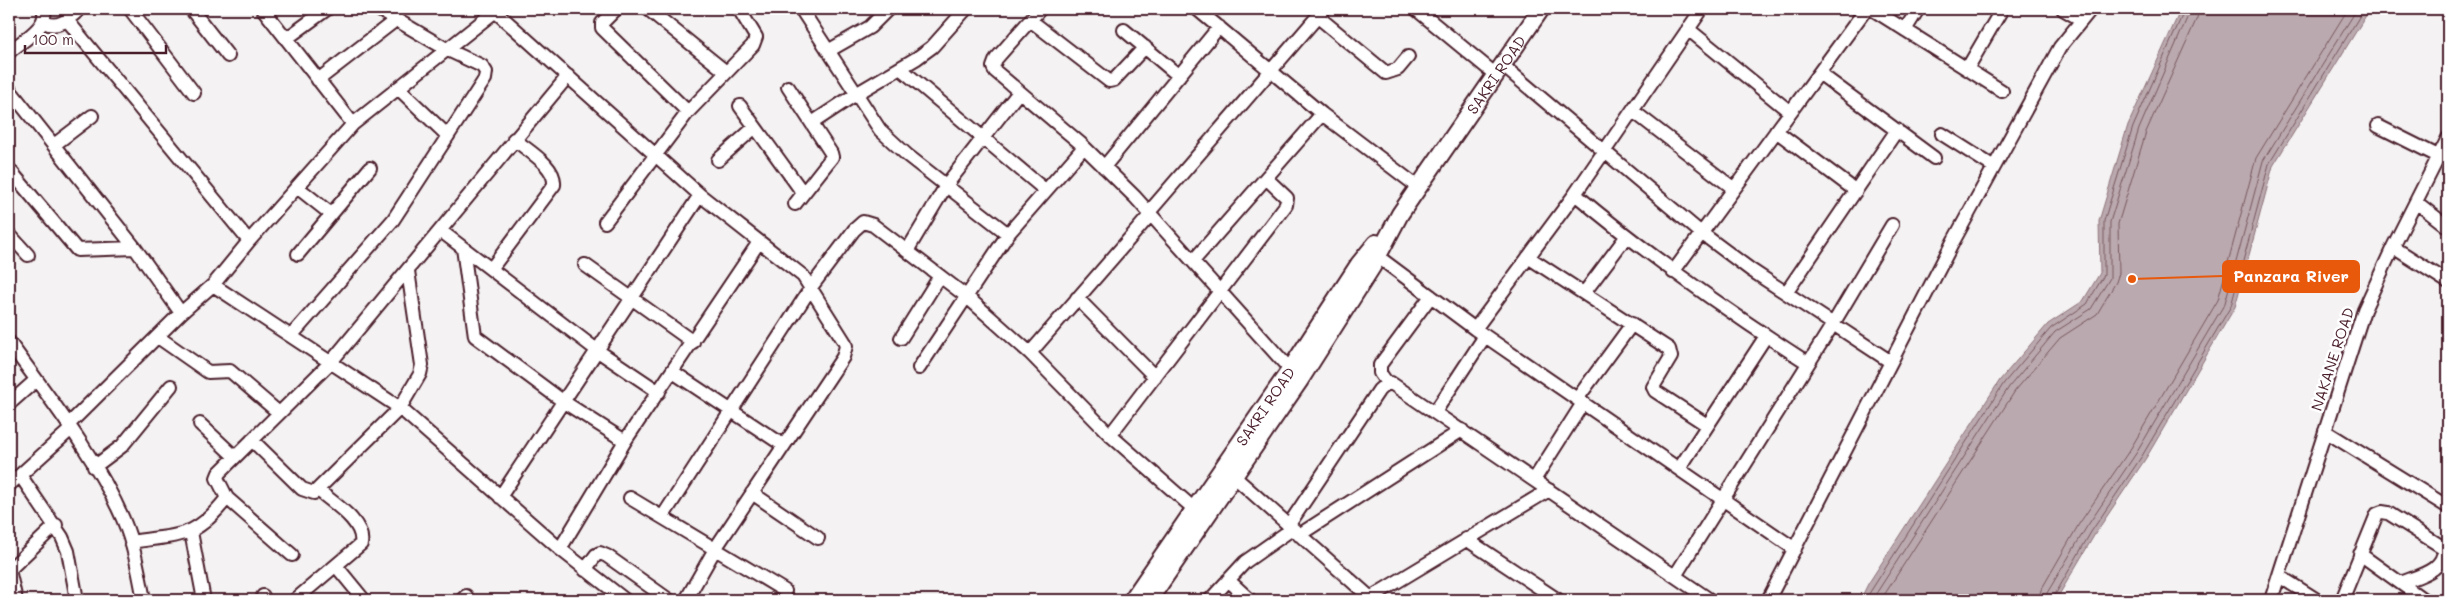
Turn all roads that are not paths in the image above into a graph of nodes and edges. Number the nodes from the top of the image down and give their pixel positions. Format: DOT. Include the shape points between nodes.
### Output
graph roads {
  1 [pos="43,9"];
  2 [pos="80,9"];
  3 [pos="130,9"];
  4 [pos="191,9"];
  5 [pos="263,9"];
  6 [pos="327,9"];
  7 [pos="378,9"];
  8 [pos="616,9"];
  9 [pos="648,9"];
  10 [pos="738,9"];
  11 [pos="801,9"];
  12 [pos="888,9"];
  13 [pos="966,9"];
  14 [pos="1040,9"];
  15 [pos="1197,9"];
  16 [pos="1541,9"];
  17 [pos="1702,9"];
  18 [pos="1866,9"];
  19 [pos="1872,9"];
  20 [pos="1918,9"];
  21 [pos="2002,9"];
  22 [pos="2063,9"];
  23 [pos="2091,9"];
  24 [pos="497,10"];
  25 [pos="1423,11"];
  26 [pos="1321,12"];
  27 [pos="398,19"];
  28 [pos="67,20"];
  29 [pos="1030,20"];
  30 [pos="2082,20"];
  31 [pos="44,22"];
  32 [pos="1219,27"];
  33 [pos="1688,29"];
  34 [pos="1124,30"];
  35 [pos="1905,30"];
  36 [pos="286,39"];
  37 [pos="1145,47"];
  38 [pos="10,49"];
  39 [pos="448,50"];
  40 [pos="828,51"];
  41 [pos="228,56"];
  42 [pos="1408,57"];
  43 [pos="900,68"];
  44 [pos="1967,69"];
  45 [pos="1499,70"];
  46 [pos="1271,71"];
  47 [pos="726,72"];
  48 [pos="1818,73"];
  49 [pos="568,76"];
  50 [pos="1179,76"];
  51 [pos="318,80"];
  52 [pos="788,87"];
  53 [pos="398,88"];
  54 [pos="9,89"];
  55 [pos="2002,90"];
  56 [pos="1019,92"];
  57 [pos="194,93"];
  58 [pos="856,94"];
  59 [pos="740,106"];
  60 [pos="1633,111"];
  61 [pos="688,112"];
  62 [pos="1790,112"];
  63 [pos="1322,114"];
  64 [pos="92,116"];
  65 [pos="812,123"];
  66 [pos="353,124"];
  67 [pos="2378,126"];
  68 [pos="755,127"];
  69 [pos="1897,130"];
  70 [pos="1776,131"];
  71 [pos="1942,134"];
  72 [pos="448,136"];
  73 [pos="984,136"];
  74 [pos="2448,138"];
  75 [pos="514,139"];
  76 [pos="54,146"];
  77 [pos="1084,147"];
  78 [pos="1604,152"];
  79 [pos="657,156"];
  80 [pos="2438,156"];
  81 [pos="1934,158"];
  82 [pos="718,160"];
  83 [pos="1104,167"];
  84 [pos="1994,167"];
  85 [pos="370,168"];
  86 [pos="9,169"];
  87 [pos="1266,178"];
  88 [pos="947,184"];
  89 [pos="297,186"];
  90 [pos="1418,187"];
  91 [pos="1733,188"];
  92 [pos="1046,190"];
  93 [pos="1856,191"];
  94 [pos="803,193"];
  95 [pos="1575,194"];
  96 [pos="700,195"];
  97 [pos="2416,202"];
  98 [pos="794,204"];
  99 [pos="1150,213"];
  100 [pos="331,214"];
  101 [pos="1400,214"];
  102 [pos="605,222"];
  103 [pos="1892,225"];
  104 [pos="2448,227"];
  105 [pos="441,231"];
  106 [pos="1700,232"];
  107 [pos="9,234"];
  108 [pos="1008,234"];
  109 [pos="1626,237"];
  110 [pos="249,241"];
  111 [pos="759,242"];
  112 [pos="2393,247"];
  113 [pos="135,248"];
  114 [pos="463,248"];
  115 [pos="907,251"];
  116 [pos="298,254"];
  117 [pos="28,256"];
  118 [pos="1377,256"];
  119 [pos="1528,257"];
  120 [pos="1194,260"];
  121 [pos="585,265"];
  122 [pos="491,269"];
  123 [pos="408,271"];
  124 [pos="1673,272"];
  125 [pos="940,276"];
  126 [pos="2448,282"];
  127 [pos="213,285"];
  128 [pos="812,286"];
  129 [pos="1221,292"];
  130 [pos="1584,293"];
  131 [pos="1786,293"];
  132 [pos="966,296"];
  133 [pos="1431,296"];
  134 [pos="1078,298"];
  135 [pos="632,299"];
  136 [pos="181,313"];
  137 [pos="1632,324"];
  138 [pos="1833,324"];
  139 [pos="1480,332"];
  140 [pos="292,335"];
  141 [pos="1766,336"];
  142 [pos="158,337"];
  143 [pos="901,338"];
  144 [pos="9,342"];
  145 [pos="693,342"];
  146 [pos="598,351"];
  147 [pos="1030,353"];
  148 [pos="331,362"];
  149 [pos="1891,362"];
  150 [pos="1808,363"];
  151 [pos="919,368"];
  152 [pos="673,372"];
  153 [pos="1295,375"];
  154 [pos="1155,377"];
  155 [pos="36,380"];
  156 [pos="1387,383"];
  157 [pos="171,386"];
  158 [pos="659,392"];
  159 [pos="1580,401"];
  160 [pos="564,402"];
  161 [pos="9,404"];
  162 [pos="400,408"];
  163 [pos="732,409"];
  164 [pos="1435,412"];
  165 [pos="280,413"];
  166 [pos="200,424"];
  167 [pos="1707,425"];
  168 [pos="69,427"];
  169 [pos="1462,430"];
  170 [pos="2325,431"];
  171 [pos="1110,435"];
  172 [pos="252,440"];
  173 [pos="625,441"];
  174 [pos="783,445"];
  175 [pos="235,457"];
  176 [pos="94,467"];
  177 [pos="1680,469"];
  178 [pos="1228,471"];
  179 [pos="20,475"];
  180 [pos="1534,480"];
  181 [pos="9,486"];
  182 [pos="318,490"];
  183 [pos="1549,490"];
  184 [pos="752,493"];
  185 [pos="500,497"];
  186 [pos="227,498"];
  187 [pos="630,498"];
  188 [pos="1723,499"];
  189 [pos="2448,507"];
  190 [pos="1200,514"];
  191 [pos="663,516"];
  192 [pos="56,525"];
  193 [pos="1293,530"];
  194 [pos="191,532"];
  195 [pos="818,538"];
  196 [pos="1466,539"];
  197 [pos="131,542"];
  198 [pos="1795,548"];
  199 [pos="560,549"];
  200 [pos="715,549"];
  201 [pos="2360,554"];
  202 [pos="292,555"];
  203 [pos="337,567"];
  204 [pos="9,570"];
  205 [pos="585,570"];
  206 [pos="1674,576"];
  207 [pos="2279,576"];
  208 [pos="1228,580"];
  209 [pos="2400,583"];
  210 [pos="785,591"];
  211 [pos="1371,599"];
  212 [pos="16,600"];
  213 [pos="77,600"];
  214 [pos="144,600"];
  215 [pos="204,600"];
  216 [pos="296,600"];
  217 [pos="364,600"];
  218 [pos="625,600"];
  219 [pos="668,600"];
  220 [pos="686,600"];
  221 [pos="1132,600"];
  222 [pos="1149,600"];
  223 [pos="1210,600"];
  224 [pos="1250,600"];
  225 [pos="1558,600"];
  226 [pos="1710,600"];
  227 [pos="1768,600"];
  228 [pos="2271,600"];
  229 [pos="2317,600"];
  230 [pos="2342,600"];
  231 [pos="2424,600"];
  1 -- 31 [label="street" via="46,14"];
  2 -- 28 [label="street"];
  3 -- 57 [label="street"];
  4 -- 41 [label="street"];
  5 -- 36 [label="street"];
  6 -- 36 [label="street"];
  7 -- 27 [label="street"];
  8 -- 61 [label="street" via="602,23 602,28"];
  9 -- 47 [label="street"];
  10 -- 47 [label="street" via="754,32 755,41"];
  11 -- 40 [label="street"];
  12 -- 40 [label="street" via="870,27"];
  13 -- 43 [label="street" via="932,47"];
  14 -- 29 [label="street"];
  15 -- 32 [label="street"];
  16 -- 45 [label="main road, SAKRI ROAD"];
  17 -- 33 [label="street"];
  18 -- 48 [label="street"];
  19 -- 35 [label="street"];
  20 -- 35 [label="street"];
  21 -- 44 [label="street"];
  22 -- 30 [label="street"];
  23 -- 30 [label="street"];
  24 -- 39 [label="street"];
  24 -- 49 [label="street"];
  25 -- 45 [label="street"];
  26 -- 42 [label="street" via="1386,73 1398,69"];
  26 -- 46 [label="street"];
  27 -- 39 [label="street"];
  27 -- 51 [label="street"];
  28 -- 31 [label="street" via="50,26"];
  28 -- 110 [label="street"];
  29 -- 37 [label="street" via="1108,81 1114,80"];
  29 -- 56 [label="street" via="993,66 998,75"];
  30 -- 84 [label="street" via="2060,47"];
  31 -- 38 [label="street"];
  32 -- 46 [label="street"];
  32 -- 50 [label="street"];
  33 -- 60 [label="street"];
  33 -- 62 [label="street"];
  34 -- 37 [label="street"];
  35 -- 44 [label="street"];
  36 -- 51 [label="street"];
  37 -- 50 [label="street"];
  39 -- 53 [label="street"];
  39 -- 72 [label="street" via="482,66 486,72 485,79"];
  40 -- 58 [label="street"];
  43 -- 58 [label="street"];
  43 -- 73 [label="street"];
  44 -- 55 [label="street"];
  45 -- 78 [label="street"];
  45 -- 90 [label="main road, SAKRI ROAD"];
  46 -- 63 [label="street"];
  46 -- 99 [label="street"];
  47 -- 61 [label="street"];
  48 -- 62 [label="street"];
  48 -- 69 [label="street"];
  49 -- 75 [label="street"];
  49 -- 79 [label="street"];
  50 -- 83 [label="street"];
  51 -- 66 [label="street"];
  52 -- 65 [label="street"];
  53 -- 66 [label="street"];
  53 -- 72 [label="street"];
  54 -- 76 [label="street"];
  56 -- 73 [label="street"];
  56 -- 77 [label="street"];
  58 -- 65 [label="street"];
  58 -- 88 [label="street" via="880,130 907,155"];
  59 -- 68 [label="street"];
  60 -- 78 [label="street"];
  60 -- 91 [label="street"];
  61 -- 79 [label="street"];
  62 -- 70 [label="street"];
  63 -- 87 [label="street"];
  63 -- 90 [label="street"];
  64 -- 76 [label="street"];
  65 -- 94 [label="street" via="832,157"];
  66 -- 89 [label="street"];
  67 -- 80 [label="street"];
  68 -- 82 [label="street"];
  68 -- 94 [label="street"];
  69 -- 81 [label="street"];
  69 -- 93 [label="street"];
  70 -- 91 [label="street"];
  70 -- 93 [label="street"];
  71 -- 84 [label="street"];
  72 -- 140 [label="street" via="394,220"];
  73 -- 88 [label="street"];
  73 -- 92 [label="street"];
  74 -- 80 [label="street, NAKANE ROAD"];
  75 -- 105 [label="street"];
  75 -- 122 [label="street" via="550,170 555,177 554,185"];
  76 -- 113 [label="street"];
  77 -- 83 [label="street"];
  77 -- 92 [label="street"];
  78 -- 95 [label="street"];
  78 -- 106 [label="street"];
  79 -- 96 [label="street"];
  79 -- 102 [label="street"];
  80 -- 97 [label="street, NAKANE ROAD"];
  83 -- 99 [label="street"];
  84 -- 149 [label="street"];
  85 -- 100 [label="street"];
  86 -- 113 [label="street" via="77,250"];
  87 -- 120 [label="street"];
  87 -- 129 [label="street" via="1287,198 1286,204"];
  88 -- 108 [label="street"];
  88 -- 115 [label="street"];
  89 -- 100 [label="street"];
  89 -- 110 [label="street"];
  90 -- 101 [label="main road, SAKRI ROAD"];
  91 -- 106 [label="street"];
  92 -- 108 [label="street"];
  93 -- 131 [label="street"];
  94 -- 98 [label="street"];
  95 -- 109 [label="street"];
  95 -- 119 [label="street"];
  96 -- 111 [label="street"];
  96 -- 135 [label="street"];
  97 -- 104 [label="street"];
  97 -- 112 [label="street, NAKANE ROAD"];
  99 -- 120 [label="street"];
  99 -- 134 [label="street"];
  100 -- 116 [label="street"];
  101 -- 118 [label="main road, SAKRI ROAD"];
  101 -- 153 [label="main road, SAKRI ROAD" via="1359,264"];
  103 -- 138 [label="street"];
  105 -- 114 [label="street"];
  105 -- 123 [label="street"];
  106 -- 124 [label="street"];
  106 -- 131 [label="street"];
  107 -- 117 [label="street"];
  108 -- 132 [label="street"];
  109 -- 124 [label="street"];
  109 -- 130 [label="street"];
  110 -- 127 [label="street"];
  111 -- 128 [label="street"];
  111 -- 145 [label="street"];
  112 -- 126 [label="street"];
  112 -- 170 [label="street, NAKANE ROAD" via="2364,310"];
  113 -- 136 [label="street"];
  114 -- 122 [label="street"];
  114 -- 160 [label="street" via="476,336"];
  115 -- 125 [label="street"];
  115 -- 128 [label="street" via="873,225 863,222"];
  118 -- 133 [label="street"];
  118 -- 153 [label="main road, SAKRI ROAD"];
  119 -- 130 [label="street"];
  119 -- 139 [label="street"];
  120 -- 129 [label="street"];
  121 -- 135 [label="street"];
  122 -- 146 [label="street"];
  123 -- 148 [label="street"];
  123 -- 162 [label="street" via="422,365 418,380"];
  124 -- 141 [label="street"];
  125 -- 132 [label="street"];
  125 -- 143 [label="street"];
  127 -- 136 [label="street"];
  127 -- 140 [label="street"];
  128 -- 163 [label="street"];
  128 -- 174 [label="street" via="841,334 845,352"];
  129 -- 153 [label="street"];
  129 -- 154 [label="street"];
  130 -- 137 [label="street"];
  131 -- 138 [label="street"];
  132 -- 147 [label="street"];
  132 -- 151 [label="street"];
  133 -- 139 [label="street"];
  133 -- 156 [label="street" via="1380,365 1380,373"];
  134 -- 147 [label="street"];
  134 -- 154 [label="street"];
  135 -- 145 [label="street"];
  135 -- 146 [label="street"];
  136 -- 142 [label="street"];
  137 -- 159 [label="street"];
  137 -- 167 [label="street" via="1671,354 1654,384 1655,391"];
  138 -- 149 [label="street"];
  138 -- 150 [label="street"];
  139 -- 159 [label="street"];
  139 -- 164 [label="street"];
  140 -- 148 [label="street"];
  141 -- 150 [label="street"];
  141 -- 167 [label="street"];
  142 -- 165 [label="street" via="208,372 230,371"];
  142 -- 168 [label="street"];
  144 -- 155 [label="street"];
  145 -- 152 [label="street"];
  146 -- 158 [label="street"];
  146 -- 160 [label="street"];
  147 -- 171 [label="street"];
  148 -- 162 [label="street"];
  148 -- 165 [label="street"];
  149 -- 198 [label="street"];
  150 -- 188 [label="street"];
  152 -- 158 [label="street"];
  152 -- 163 [label="street"];
  153 -- 178 [label="main road, SAKRI ROAD"];
  154 -- 171 [label="street"];
  155 -- 161 [label="street"];
  155 -- 168 [label="street"];
  156 -- 164 [label="street" via="1396,384"];
  156 -- 193 [label="street" via="1379,390"];
  157 -- 176 [label="street" via="122,446"];
  158 -- 173 [label="street"];
  159 -- 177 [label="street"];
  159 -- 180 [label="street"];
  160 -- 173 [label="street"];
  160 -- 185 [label="street"];
  162 -- 182 [label="street"];
  162 -- 185 [label="street"];
  163 -- 174 [label="street"];
  163 -- 191 [label="street"];
  164 -- 169 [label="street"];
  165 -- 172 [label="street"];
  166 -- 175 [label="street"];
  167 -- 177 [label="street"];
  168 -- 176 [label="street"];
  168 -- 179 [label="street"];
  169 -- 180 [label="street"];
  169 -- 193 [label="street"];
  170 -- 189 [label="street"];
  170 -- 207 [label="street, NAKANE ROAD"];
  171 -- 190 [label="street"];
  172 -- 175 [label="street"];
  172 -- 182 [label="street" via="302,489 314,494"];
  173 -- 199 [label="street"];
  174 -- 184 [label="street"];
  175 -- 186 [label="street" via="217,478"];
  176 -- 197 [label="street" via="123,519"];
  177 -- 188 [label="street"];
  178 -- 190 [label="main road, SAKRI ROAD"];
  178 -- 193 [label="street"];
  179 -- 181 [label="street"];
  179 -- 192 [label="street"];
  180 -- 183 [label="street"];
  182 -- 203 [label="street" via="355,523 362,537 356,551"];
  183 -- 196 [label="street"];
  183 -- 206 [label="street"];
  184 -- 195 [label="street"];
  184 -- 200 [label="street"];
  185 -- 199 [label="street"];
  186 -- 194 [label="street" via="212,517"];
  186 -- 202 [label="street"];
  187 -- 191 [label="street"];
  188 -- 198 [label="street"];
  188 -- 206 [label="street"];
  190 -- 221 [label="main road, SAKRI ROAD"];
  190 -- 222 [label="main road, SAKRI ROAD"];
  191 -- 200 [label="street"];
  192 -- 204 [label="street"];
  192 -- 213 [label="street" via="68,551"];
  193 -- 208 [label="street" via="1254,555"];
  193 -- 211 [label="street"];
  194 -- 197 [label="street"];
  194 -- 215 [label="street"];
  196 -- 211 [label="street"];
  196 -- 225 [label="street"];
  197 -- 214 [label="street"];
  198 -- 227 [label="street"];
  199 -- 205 [label="street"];
  200 -- 210 [label="street"];
  200 -- 220 [label="street"];
  201 -- 209 [label="street"];
  201 -- 209 [label="street" via="2377,514 2382,512 2441,545 2442,562"];
  201 -- 230 [label="street"];
  203 -- 216 [label="street"];
  203 -- 217 [label="street"];
  204 -- 212 [label="street"];
  205 -- 218 [label="street"];
  205 -- 219 [label="street" via="600,553"];
  206 -- 226 [label="street"];
  207 -- 228 [label="street, NAKANE ROAD"];
  207 -- 229 [label="street"];
  208 -- 223 [label="street"];
  208 -- 224 [label="street"];
  209 -- 231 [label="street"];
}
